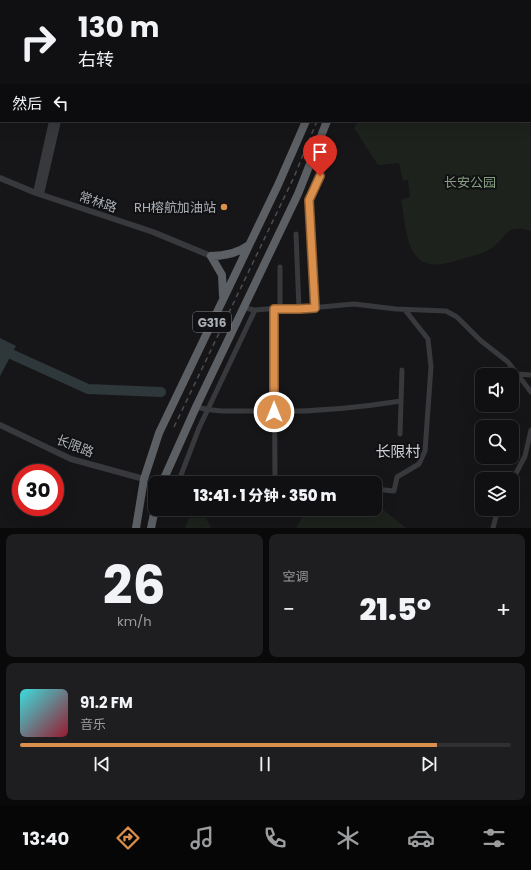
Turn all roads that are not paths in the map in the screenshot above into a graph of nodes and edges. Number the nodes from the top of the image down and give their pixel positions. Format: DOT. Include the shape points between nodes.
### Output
graph roads {
  1 [pos="52,122"];
  2 [pos="58,122"];
  3 [pos="306,122"];
  4 [pos="327,122"];
  5 [pos="317,149"];
  6 [pos="0,178"];
  7 [pos="38,194"];
  8 [pos="296,234"];
  9 [pos="250,245"];
  10 [pos="211,256"];
  11 [pos="280,267"];
  12 [pos="223,299"];
  13 [pos="244,308"];
  14 [pos="280,308"];
  15 [pos="315,308"];
  16 [pos="274,309"];
  17 [pos="299,309"];
  18 [pos="255,310"];
  19 [pos="405,310"];
  20 [pos="513,368"];
  21 [pos="402,370"];
  22 [pos="519,374"];
  23 [pos="519,375"];
  24 [pos="531,375"];
  25 [pos="531,392"];
  26 [pos="401,401"];
  27 [pos="196,407"];
  28 [pos="208,410"];
  29 [pos="274,412"];
  30 [pos="0,425"];
  31 [pos="531,430"];
  32 [pos="400,434"];
  33 [pos="517,472"];
  34 [pos="165,476"];
  35 [pos="180,476"];
  36 [pos="274,476"];
  37 [pos="144,479"];
  38 [pos="382,490"];
  39 [pos="154,516"];
  40 [pos="496,516"];
  41 [pos="136,528"];
  42 [pos="151,528"];
  43 [pos="493,528"];
  1 -- 7 [label="street"];
  2 -- 7 [label="street"];
  3 -- 9 [label="highway, G316"];
  4 -- 5 [label="highway, G316"];
  5 -- 13 [label="highway, G316"];
  5 -- 15 [label="street" via="325,164 309,200"];
  6 -- 7 [label="street, 常林路"];
  7 -- 10 [label="street, 常林路" via="153,232"];
  8 -- 17 [label="street"];
  9 -- 10 [label="highway" via="229,255"];
  9 -- 12 [label="highway, G316"];
  10 -- 12 [label="highway" via="222,275"];
  11 -- 14 [label="street"];
  12 -- 37 [label="highway, G316" via="159,433"];
  13 -- 18 [label="street"];
  13 -- 27 [label="highway, G316"];
  14 -- 16 [label="street"];
  14 -- 17 [label="street"];
  15 -- 17 [label="street"];
  15 -- 19 [label="street" via="354,304"];
  16 -- 18 [label="street"];
  16 -- 29 [label="street"];
  18 -- 28 [label="street"];
  19 -- 20 [label="street" via="452,313"];
  19 -- 38 [label="street" via="428,339 429,344 431,367 425,451 419,464 397,477 394,491"];
  21 -- 26 [label="street"];
  22 -- 24 [label="street"];
  23 -- 25 [label="street"];
  26 -- 29 [label="street" via="325,411"];
  26 -- 32 [label="street"];
  27 -- 28 [label="street"];
  27 -- 34 [label="highway, G316"];
  28 -- 29 [label="street"];
  28 -- 35 [label="street"];
  29 -- 36 [label="street"];
  30 -- 37 [label="street, 长限路" via="71,458"];
  31 -- 33 [label="street" via="525,456"];
  37 -- 41 [label="highway, G316"];
  39 -- 42 [label="highway"];
  40 -- 43 [label="street"];
}
